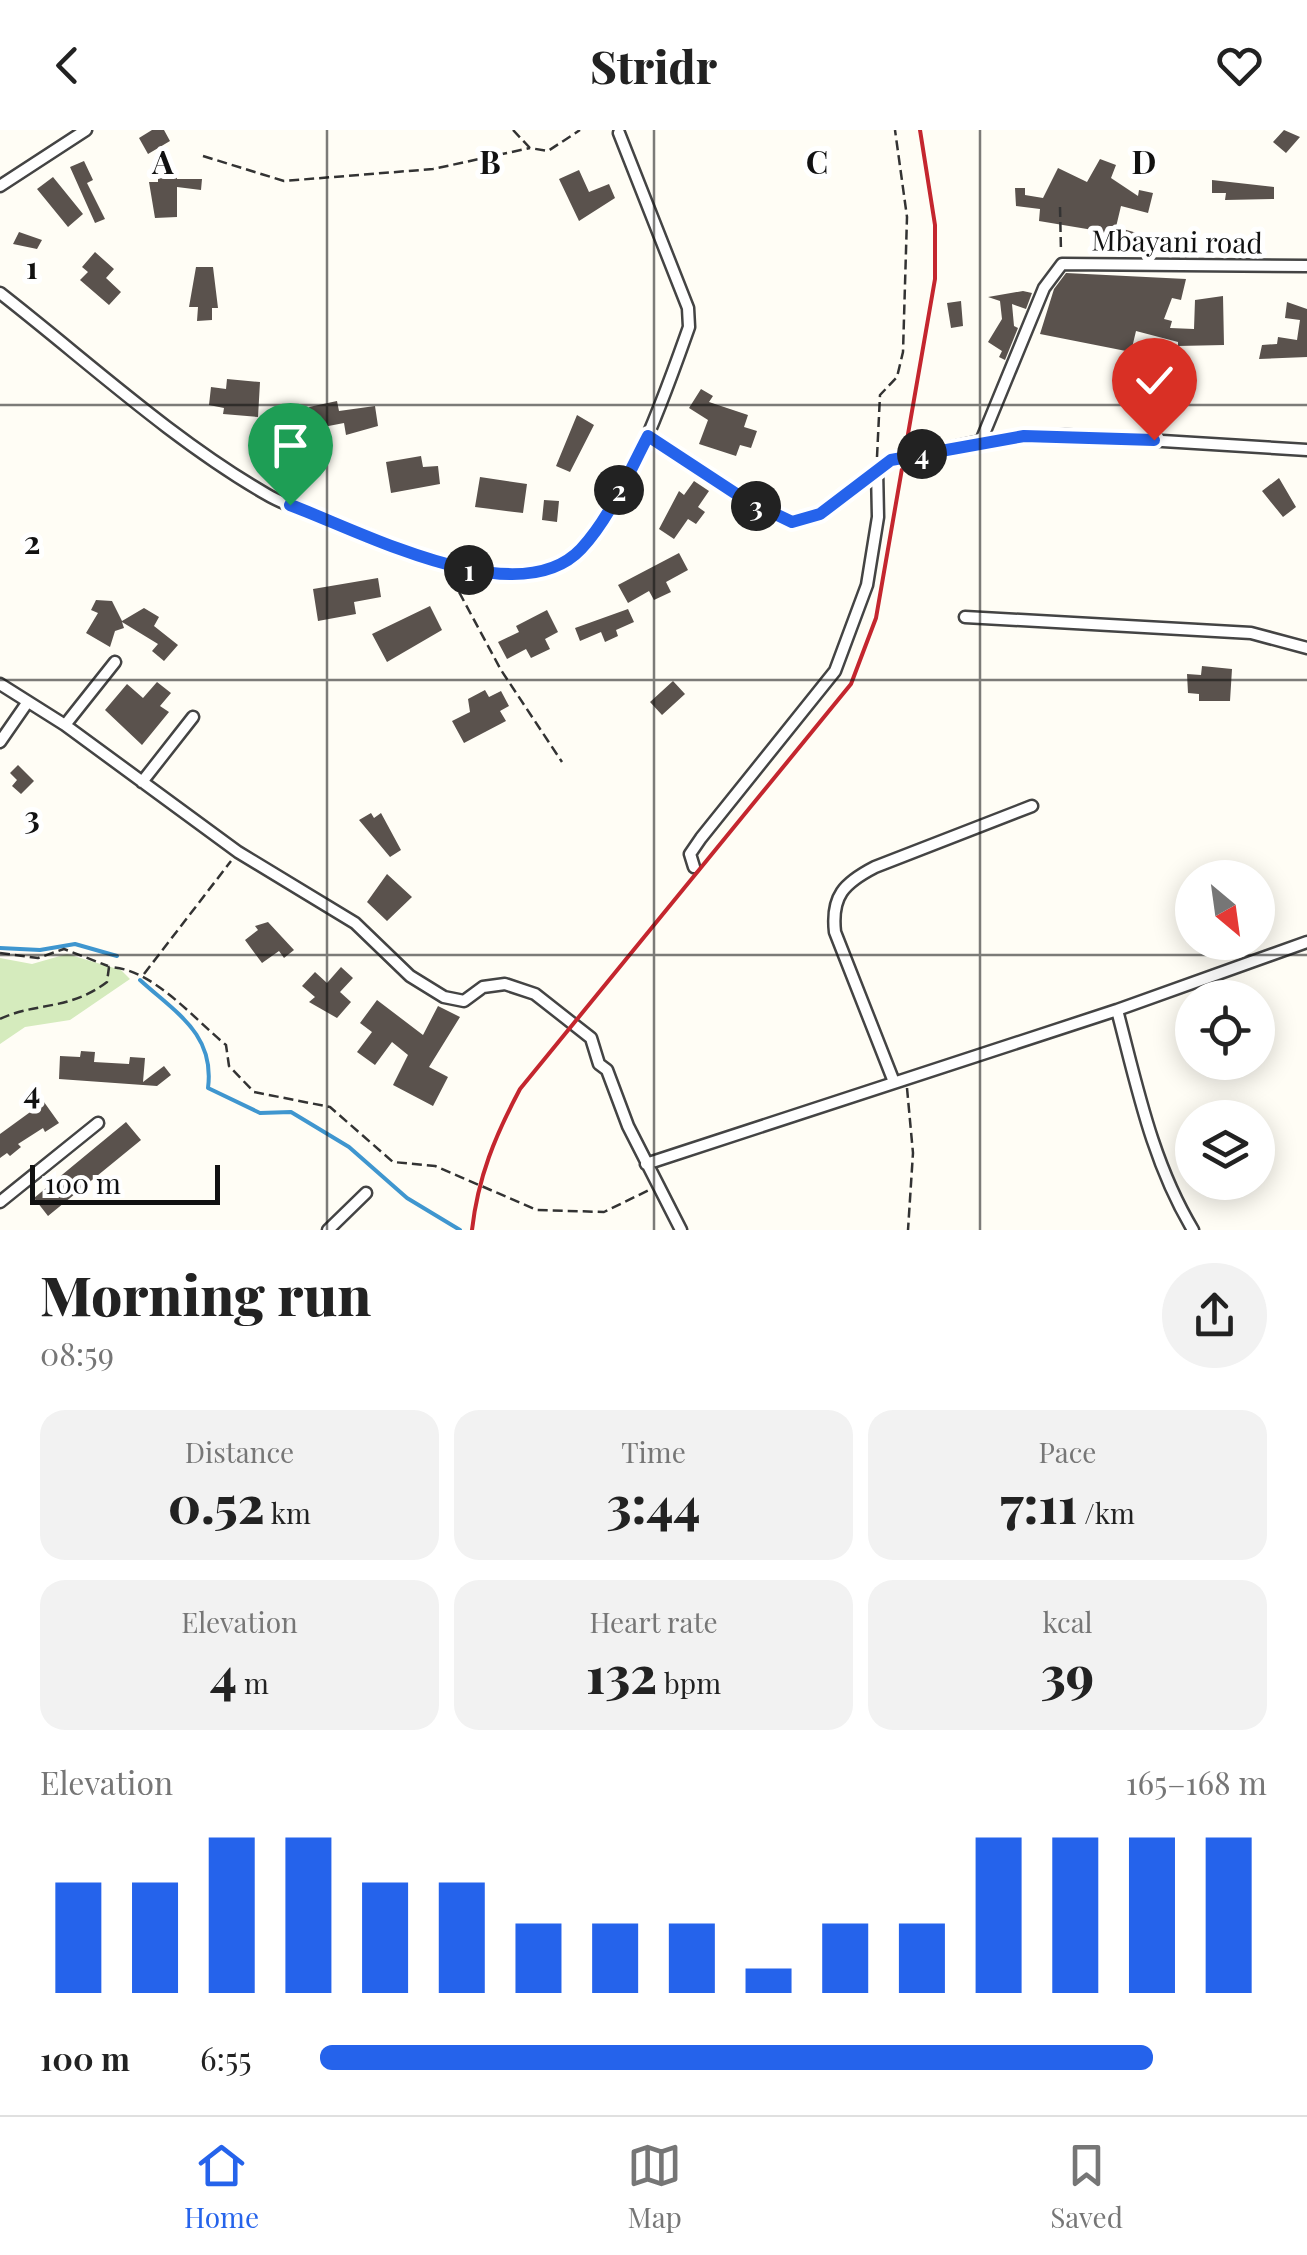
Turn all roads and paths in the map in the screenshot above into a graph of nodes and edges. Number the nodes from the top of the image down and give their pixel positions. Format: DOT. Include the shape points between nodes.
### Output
graph roads {
  1 [pos="86,130"];
  2 [pos="514,130"];
  3 [pos="580,130"];
  4 [pos="896,130"];
  5 [pos="619,133"];
  6 [pos="530,148"];
  7 [pos="203,156"];
  8 [pos="0,186"];
  9 [pos="1060,208"];
  10 [pos="1062,264"];
  11 [pos="1307,266"];
  12 [pos="0,293"];
  13 [pos="648,436"];
  14 [pos="981,441"];
  15 [pos="1307,450"];
  16 [pos="877,469"];
  17 [pos="446,564"];
  18 [pos="965,617"];
  19 [pos="1307,648"];
  20 [pos="115,662"];
  21 [pos="0,684"];
  22 [pos="27,703"];
  23 [pos="193,717"];
  24 [pos="65,725"];
  25 [pos="0,742"];
  26 [pos="562,762"];
  27 [pos="142,782"];
  28 [pos="1032,806"];
  29 [pos="238,852"];
  30 [pos="694,867"];
  31 [pos="1307,942"];
  32 [pos="0,953"];
  33 [pos="109,967"];
  34 [pos="144,974"];
  35 [pos="1117,1010"];
  36 [pos="0,1019"];
  37 [pos="900,1080"];
  38 [pos="98,1123"];
  39 [pos="646,1164"];
  40 [pos="656,1184"];
  41 [pos="366,1192"];
  42 [pos="0,1202"];
  43 [pos="328,1230"];
  44 [pos="681,1230"];
  45 [pos="908,1230"];
  46 [pos="1193,1230"];
  1 -- 8 [label="street"];
  2 -- 6 [label="path"];
  3 -- 6 [label="path" via="560,147"];
  4 -- 16 [label="path" via="907,217 903,352 897,376 880,395"];
  5 -- 13 [label="street" via="690,316"];
  6 -- 7 [label="path" via="432,169 284,181"];
  9 -- 10 [label="path"];
  10 -- 11 [label="street, Mbayani road"];
  10 -- 14 [label="street, Mbayani road" via="1044,288"];
  12 -- 17 [label="street" via="269,496"];
  13 -- 16 [label="street" via="792,522 820,514"];
  13 -- 17 [label="street" via="606,514 567,560 514,574"];
  14 -- 15 [label="street" via="1065,435"];
  14 -- 16 [label="street" via="891,460"];
  16 -- 30 [label="street" via="878,517 867,585 835,671 701,838 690,854"];
  17 -- 26 [label="path" via="508,681"];
  18 -- 19 [label="street" via="1252,633"];
  20 -- 24 [label="street"];
  21 -- 22 [label="street"];
  22 -- 24 [label="street"];
  22 -- 25 [label="street"];
  23 -- 27 [label="street"];
  24 -- 27 [label="street"];
  27 -- 29 [label="street"];
  28 -- 37 [label="street" via="875,868 837,894 835,932"];
  29 -- 34 [label="path"];
  29 -- 39 [label="street" via="355,923 410,976 444,997 464,1001 483,986 505,984 534,994 591,1038"];
  31 -- 35 [label="street"];
  32 -- 33 [label="path" via="38,958 64,949"];
  33 -- 34 [label="path"];
  33 -- 36 [label="path" via="108,982 94,993"];
  34 -- 40 [label="path" via="226,1046 229,1066 254,1092 315,1100 393,1162 434,1166 537,1210 604,1212"];
  35 -- 37 [label="street"];
  35 -- 46 [label="street" via="1144,1117"];
  37 -- 39 [label="street"];
  37 -- 45 [label="path" via="912,1153"];
  38 -- 42 [label="street"];
  39 -- 40 [label="street"];
  40 -- 44 [label="street"];
  41 -- 43 [label="street"];
}
